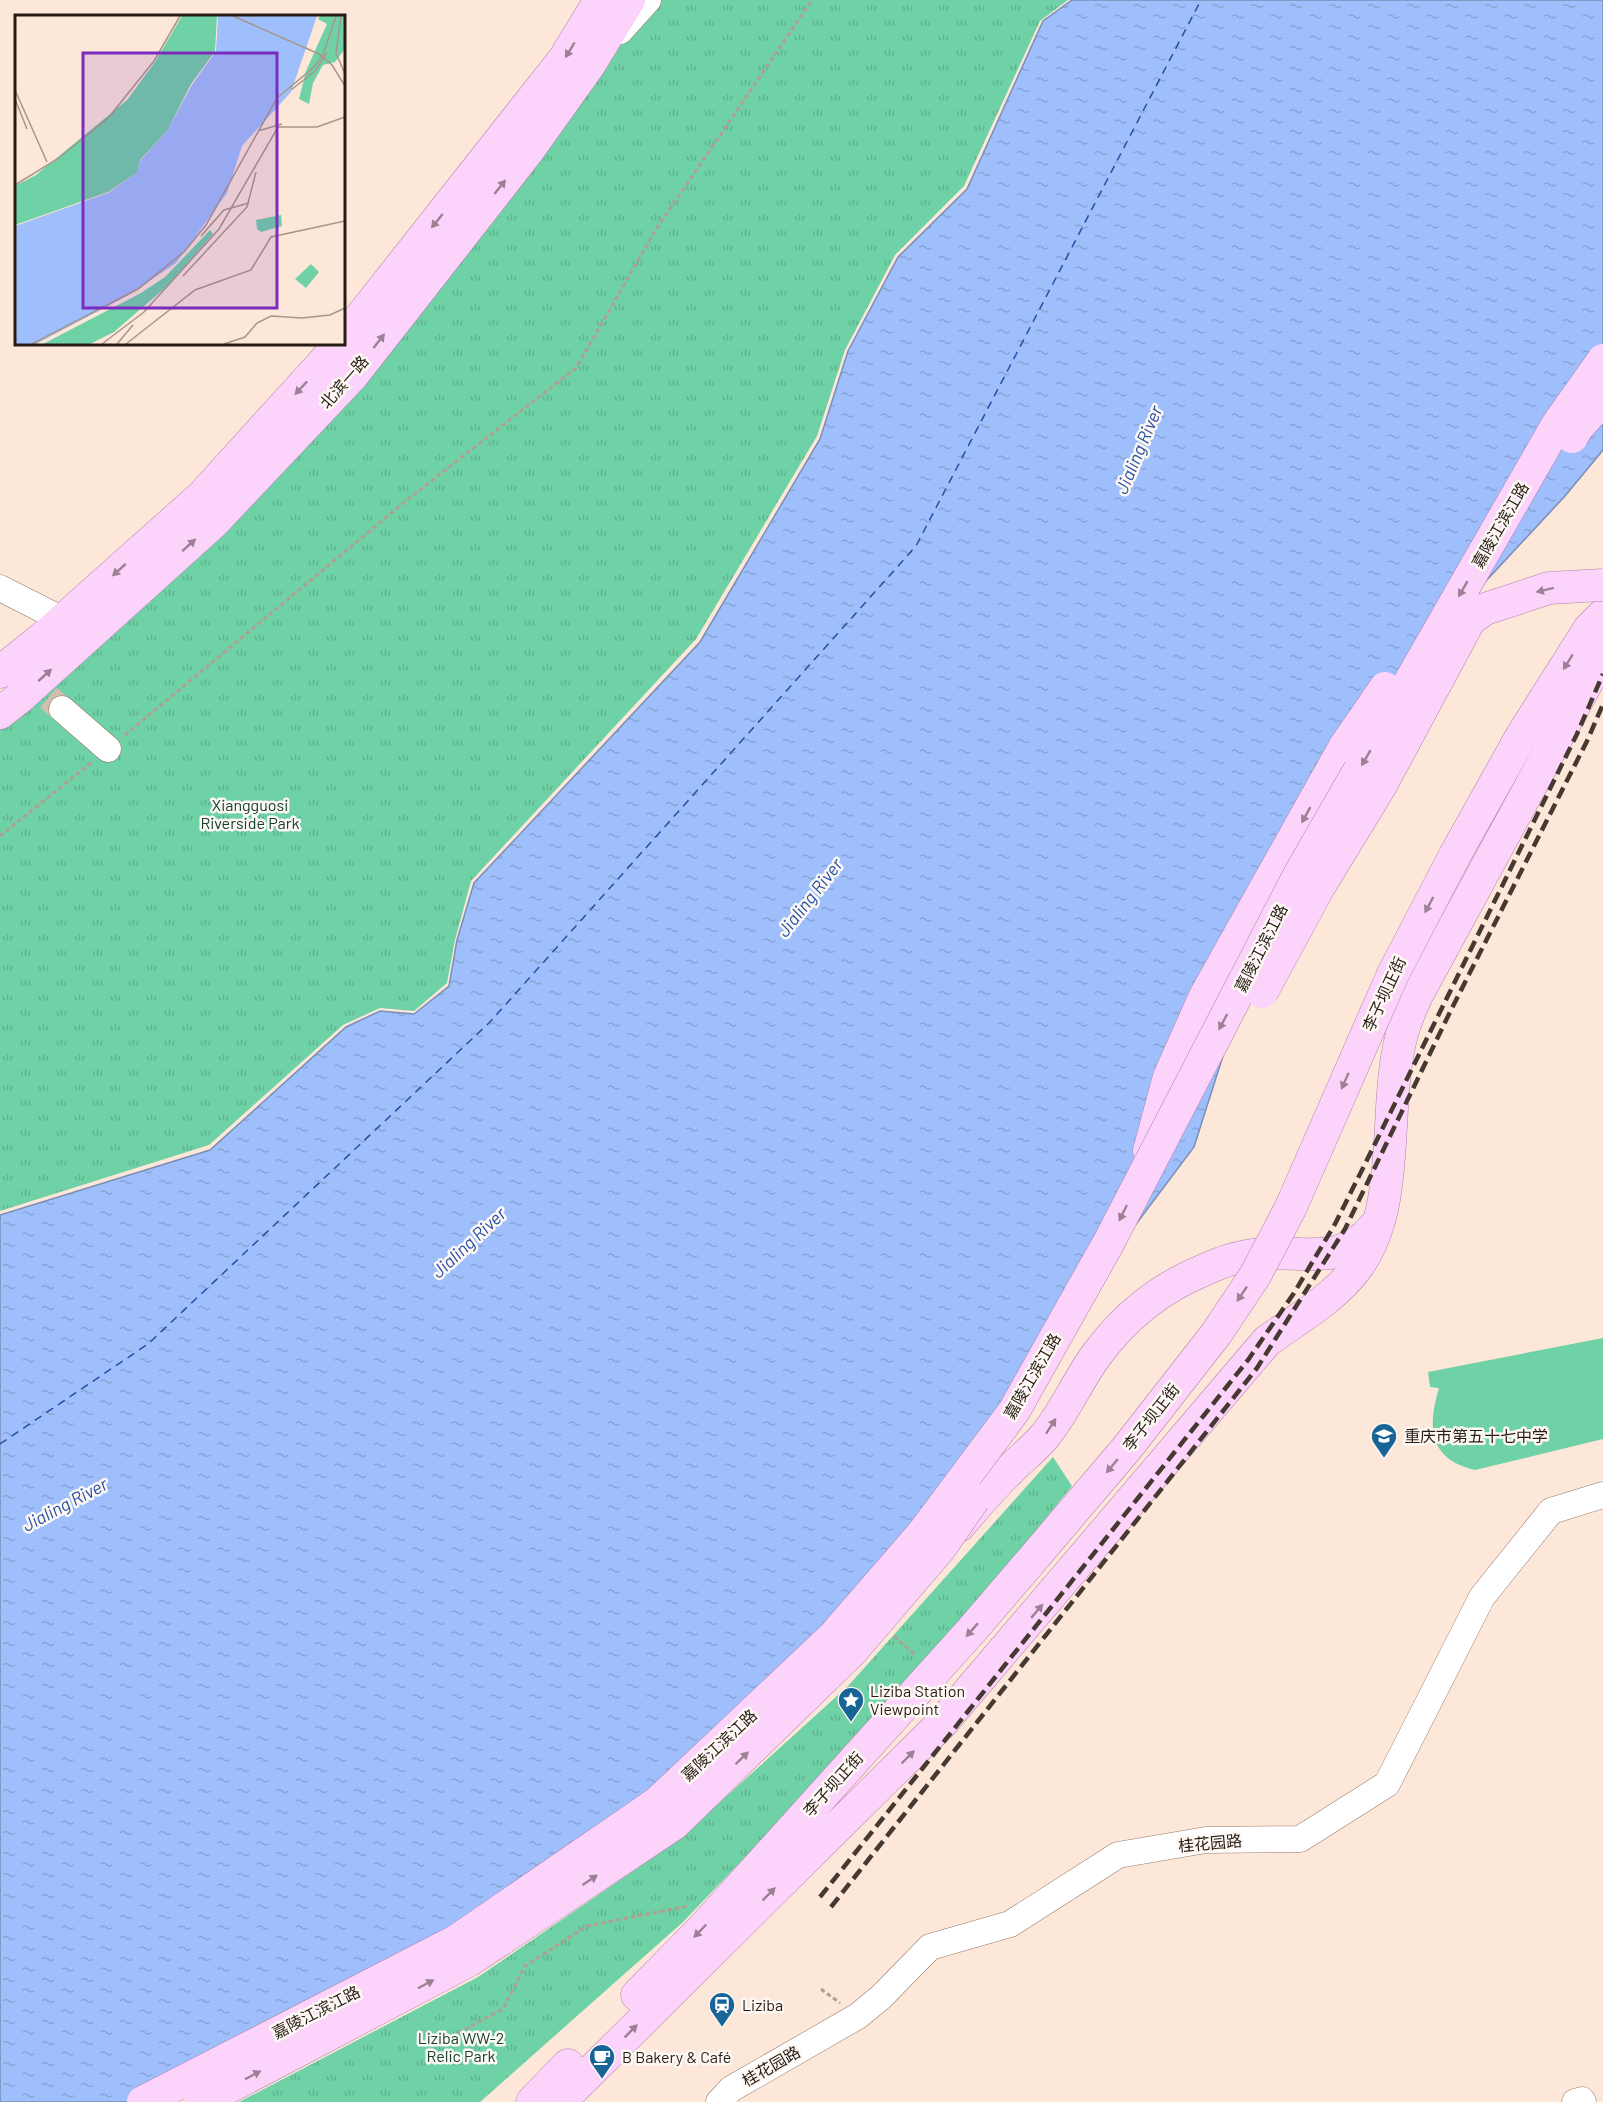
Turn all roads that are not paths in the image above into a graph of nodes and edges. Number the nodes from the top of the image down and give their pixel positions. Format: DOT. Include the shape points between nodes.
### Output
graph roads {
  1 [pos="600,0"];
  2 [pos="629,0"];
  3 [pos="648,0"];
  4 [pos="590,64"];
  5 [pos="345,337"];
  6 [pos="338,345"];
  7 [pos="1603,360"];
  8 [pos="1603,399"];
  9 [pos="1603,585"];
  10 [pos="0,588"];
  11 [pos="1603,615"];
  12 [pos="63,620"];
  13 [pos="1603,653"];
  14 [pos="0,672"];
  15 [pos="62,709"];
  16 [pos="0,713"];
  17 [pos="108,749"];
  18 [pos="1143,1173"];
  19 [pos="1379,1220"];
  20 [pos="1603,1495"];
  21 [pos="941,1547"];
  22 [pos="143,2102"];
  23 [pos="201,2102"];
  24 [pos="532,2102"];
  25 [pos="560,2102"];
  26 [pos="719,2102"];
  27 [pos="1575,2102"];
  28 [pos="1583,2102"];
  1 -- 5 [label="main road, 北滨一路, one-way" via="564,59"];
  2 -- 4 [label="main road, 北滨一路"];
  3 -- 4 [label="street"];
  16 -- 4 [label="main road, 北滨一路, one-way" via="214,522 352,375 528,151"];
  6 -- 12 [label="main road, 北滨一路, one-way" via="202,496"];
  7 -- 18 [label="main road, 嘉陵江滨江路, one-way, bridge" via="1557,425 1299,875"];
  8 -- 21 [label="main road, 嘉陵江滨江路, bridge" via="1577,428 1380,787 1318,887 1126,1254 1025,1425"];
  9 -- 18 [label="main road, one-way, bridge" via="1549,588 1485,609 1390,680 1345,746 1205,996 1168,1077"];
  10 -- 12 [label="street"];
  11 -- 24 [label="main road, 李子坝正街, one-way, bridge" via="1589,629 1522,735 1456,853 1393,974 1291,1207 1256,1274 1216,1334 971,1632 703,1928"];
  12 -- 14 [label="main road, 北滨一路"];
  13 -- 19 [label="main road, 李子坝正街" via="1417,995 1401,1038 1388,1171"];
  15 -- 17 [label="street"];
  18 -- 22 [label="main road, 嘉陵江滨江路, one-way, bridge" via="1014,1411 923,1533 833,1637 657,1803 456,1941"];
  21 -- 19 [label="main road, one-way, bridge" via="1008,1471 1044,1437 1096,1356 1129,1317 1163,1291 1204,1270 1247,1256 1340,1252 1363,1240"];
  25 -- 19 [label="main road, 李子坝正街, one-way" via="941,1724 1267,1341 1328,1299 1359,1265"];
  20 -- 26 [label="street, 桂花园路" via="1551,1511 1482,1597 1387,1784 1300,1839 1206,1840 1118,1855 1010,1924 930,1947 858,2016 731,2089"];
  23 -- 21 [label="main road, 嘉陵江滨江路, one-way, bridge" via="470,1960 674,1824 851,1652"];
  27 -- 28 [label="street"];
}
